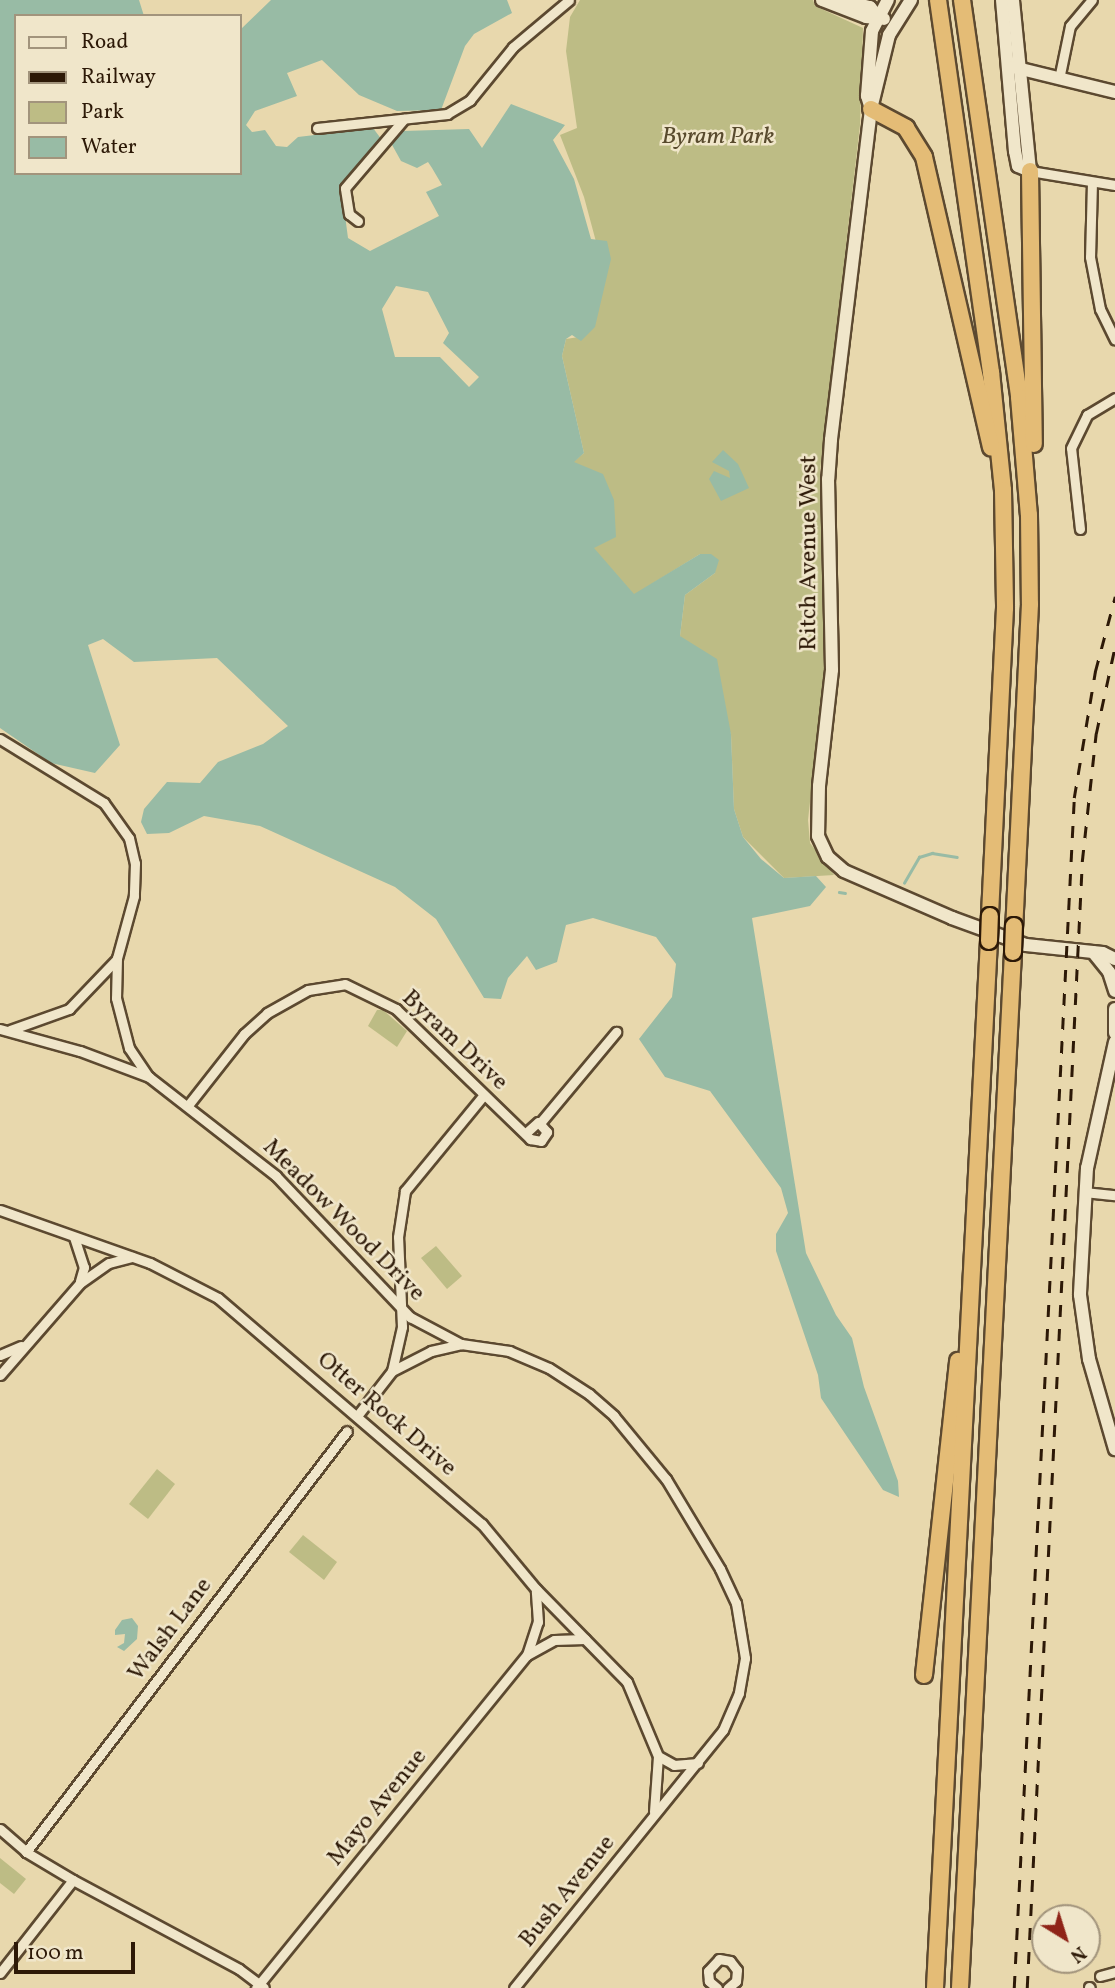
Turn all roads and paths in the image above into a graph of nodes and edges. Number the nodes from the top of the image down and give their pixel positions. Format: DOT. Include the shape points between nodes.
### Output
graph roads {
  1 [pos="569,0"];
  2 [pos="822,0"];
  3 [pos="843,0"];
  4 [pos="888,0"];
  5 [pos="911,0"];
  6 [pos="937,0"];
  7 [pos="962,0"];
  8 [pos="1002,0"];
  9 [pos="1013,0"];
  10 [pos="1092,0"];
  11 [pos="877,16"];
  12 [pos="895,23"];
  13 [pos="1007,64"];
  14 [pos="1020,70"];
  15 [pos="1059,79"];
  16 [pos="1115,92"];
  17 [pos="871,109"];
  18 [pos="404,119"];
  19 [pos="317,128"];
  20 [pos="1030,171"];
  21 [pos="1092,182"];
  22 [pos="1115,185"];
  23 [pos="358,222"];
  24 [pos="1115,340"];
  25 [pos="1115,398"];
  26 [pos="1080,529"];
  27 [pos="1030,544"];
  28 [pos="1006,549"];
  29 [pos="0,739"];
  30 [pos="1093,952"];
  31 [pos="117,958"];
  32 [pos="1115,958"];
  33 [pos="1115,991"];
  34 [pos="1115,1009"];
  35 [pos="5,1029"];
  36 [pos="616,1032"];
  37 [pos="1115,1033"];
  38 [pos="1115,1042"];
  39 [pos="149,1077"];
  40 [pos="482,1096"];
  41 [pos="189,1104"];
  42 [pos="540,1123"];
  43 [pos="527,1132"];
  44 [pos="1084,1192"];
  45 [pos="1115,1195"];
  46 [pos="0,1210"];
  47 [pos="74,1237"];
  48 [pos="973,1255"];
  49 [pos="133,1257"];
  50 [pos="80,1283"];
  51 [pos="402,1311"];
  52 [pos="26,1343"];
  53 [pos="461,1344"];
  54 [pos="0,1355"];
  55 [pos="392,1371"];
  56 [pos="0,1376"];
  57 [pos="357,1416"];
  58 [pos="347,1431"];
  59 [pos="1115,1449"];
  60 [pos="536,1589"];
  61 [pos="585,1639"];
  62 [pos="527,1655"];
  63 [pos="924,1675"];
  64 [pos="658,1756"];
  65 [pos="700,1762"];
  66 [pos="652,1820"];
  67 [pos="0,1829"];
  68 [pos="26,1852"];
  69 [pos="73,1880"];
  70 [pos="1115,1972"];
  71 [pos="0,1973"];
  72 [pos="1100,1976"];
  73 [pos="709,1981"];
  74 [pos="260,1987"];
  75 [pos="514,1988"];
  76 [pos="698,1988"];
  77 [pos="717,1988"];
  78 [pos="728,1988"];
  79 [pos="936,1988"];
  80 [pos="960,1988"];
  1 -- 18 [label="street" via="513,47 470,100 440,118"];
  2 -- 11 [label="main road" via="866,17"];
  3 -- 11 [label="main road" via="870,7"];
  4 -- 11 [label="main road"];
  5 -- 12 [label="main road, Ritch Avenue West"];
  6 -- 28 [label="highway" via="995,402"];
  7 -- 27 [label="highway" via="1023,426"];
  8 -- 13 [label="main road"];
  9 -- 14 [label="main road"];
  10 -- 15 [label="street" via="1070,26"];
  11 -- 12 [label="main road"];
  11 -- 17 [label="main road, Ritch Avenue West" via="867,96"];
  12 -- 17 [label="main road, Ritch Avenue West"];
  13 -- 14 [label="main road"];
  13 -- 20 [label="main road" via="1018,166"];
  14 -- 15 [label="main road"];
  14 -- 20 [label="main road"];
  15 -- 16 [label="main road"];
  17 -- 28 [label="highway" via="906,128 923,157 985,416"];
  17 -- 30 [label="main road, Ritch Avenue West" via="828,479 832,670 816,821 822,846 839,868 952,918 1026,945"];
  18 -- 19 [label="street"];
  18 -- 23 [label="street" via="345,188 349,214"];
  20 -- 21 [label="street"];
  20 -- 27 [label="highway" via="1034,439"];
  21 -- 22 [label="street"];
  21 -- 24 [label="street" via="1090,257 1100,309"];
  25 -- 26 [label="street" via="1087,415 1071,448"];
  27 -- 80 [label="highway, bridge"];
  28 -- 48 [label="highway, bridge"];
  29 -- 31 [label="street" via="104,803 129,838 135,863 134,896"];
  30 -- 32 [label="main road, Ritch Avenue West"];
  30 -- 33 [label="main road" via="1109,972"];
  31 -- 35 [label="street" via="106,975 69,1009"];
  31 -- 39 [label="street" via="117,1013 129,1048"];
  34 -- 37 [label="main road"];
  35 -- 39 [label="street, Meadow Wood Drive"];
  36 -- 42 [label="street"];
  38 -- 44 [label="main road"];
  39 -- 41 [label="street, Meadow Wood Drive"];
  40 -- 41 [label="street, Byram Drive" via="396,1009 359,987 334,984 308,990 267,1013"];
  40 -- 43 [label="street, Byram Drive"];
  40 -- 51 [label="street" via="405,1191 398,1237"];
  41 -- 51 [label="street, Meadow Wood Drive" via="276,1177"];
  42 -- 43 [label="street" via="531,1124"];
  42 -- 43 [label="street" via="547,1132 541,1141 530,1139"];
  44 -- 45 [label="street"];
  44 -- 59 [label="main road" via="1083,1332"];
  46 -- 47 [label="street, Otter Rock Drive"];
  47 -- 49 [label="street, Otter Rock Drive"];
  47 -- 50 [label="street" via="85,1268"];
  48 -- 63 [label="highway"];
  48 -- 79 [label="highway"];
  49 -- 50 [label="street" via="109,1263"];
  49 -- 57 [label="street, Otter Rock Drive" via="218,1298"];
  50 -- 52 [label="street"];
  51 -- 53 [label="street, Meadow Wood Drive"];
  51 -- 55 [label="street" via="400,1346"];
  52 -- 54 [label="street"];
  52 -- 56 [label="street"];
  53 -- 55 [label="street" via="431,1351"];
  53 -- 65 [label="street, Meadow Wood Drive" via="509,1351 549,1368 600,1402 666,1479 704,1539 736,1603 746,1658 731,1713"];
  55 -- 57 [label="street"];
  57 -- 60 [label="street, Otter Rock Drive" via="482,1524"];
  58 -- 68 [label="street, Walsh Lane"];
  60 -- 61 [label="street, Otter Rock Drive"];
  60 -- 62 [label="street, Mayo Avenue" via="538,1622"];
  61 -- 62 [label="street, Mayo Avenue" via="554,1640"];
  61 -- 64 [label="street, Otter Rock Drive" via="627,1682"];
  62 -- 74 [label="street, Mayo Avenue"];
  64 -- 65 [label="street" via="674,1765"];
  64 -- 66 [label="street, Otter Rock Drive" via="659,1788"];
  65 -- 66 [label="street, Meadow Wood Drive"];
  66 -- 75 [label="street, Bush Avenue"];
  67 -- 68 [label="street"];
  68 -- 69 [label="street"];
  69 -- 71 [label="street"];
  69 -- 74 [label="street"];
  70 -- 72 [label="street"];
  73 -- 76 [label="street"];
  73 -- 77 [label="street"];
  73 -- 78 [label="street" via="712,1964 727,1960 738,1975"];
}
